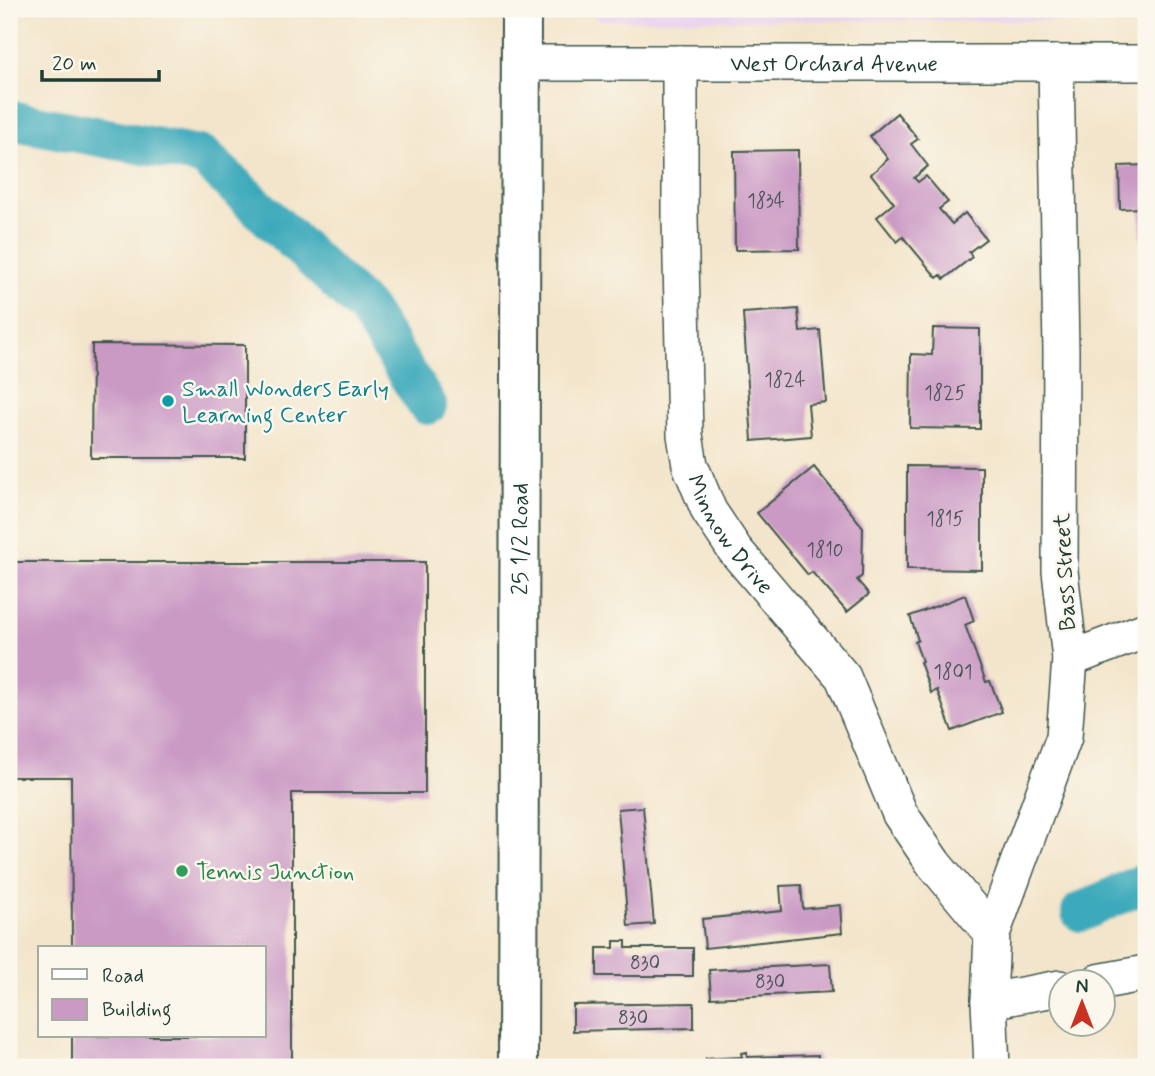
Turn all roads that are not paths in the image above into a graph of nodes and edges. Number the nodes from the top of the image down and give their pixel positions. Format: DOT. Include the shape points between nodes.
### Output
graph roads {
  1 [pos="521,9"];
  2 [pos="522,63"];
  3 [pos="680,63"];
  4 [pos="1056,63"];
  5 [pos="1146,63"];
  6 [pos="1146,630"];
  7 [pos="1070,659"];
  8 [pos="992,934"];
  9 [pos="1146,973"];
  10 [pos="1116,979"];
  11 [pos="1046,991"];
  12 [pos="989,1002"];
  13 [pos="518,1067"];
  14 [pos="992,1067"];
  1 -- 2 [label="street, 25 1/2 Road"];
  2 -- 3 [label="street, West Orchard Avenue"];
  2 -- 13 [label="street, 25 1/2 Road"];
  3 -- 4 [label="street, West Orchard Avenue"];
  3 -- 8 [label="street, Minnow Drive" via="685,435 690,466 709,511 735,550 843,677 900,814"];
  4 -- 5 [label="street, West Orchard Avenue"];
  4 -- 7 [label="street, Bass Street" via="1060,571"];
  6 -- 7 [label="street"];
  7 -- 8 [label="street, Bass Street" via="1065,737"];
  8 -- 12 [label="street, Bass Street"];
  9 -- 10 [label="street"];
  11 -- 12 [label="street"];
  12 -- 14 [label="street, Bass Street"];
}
